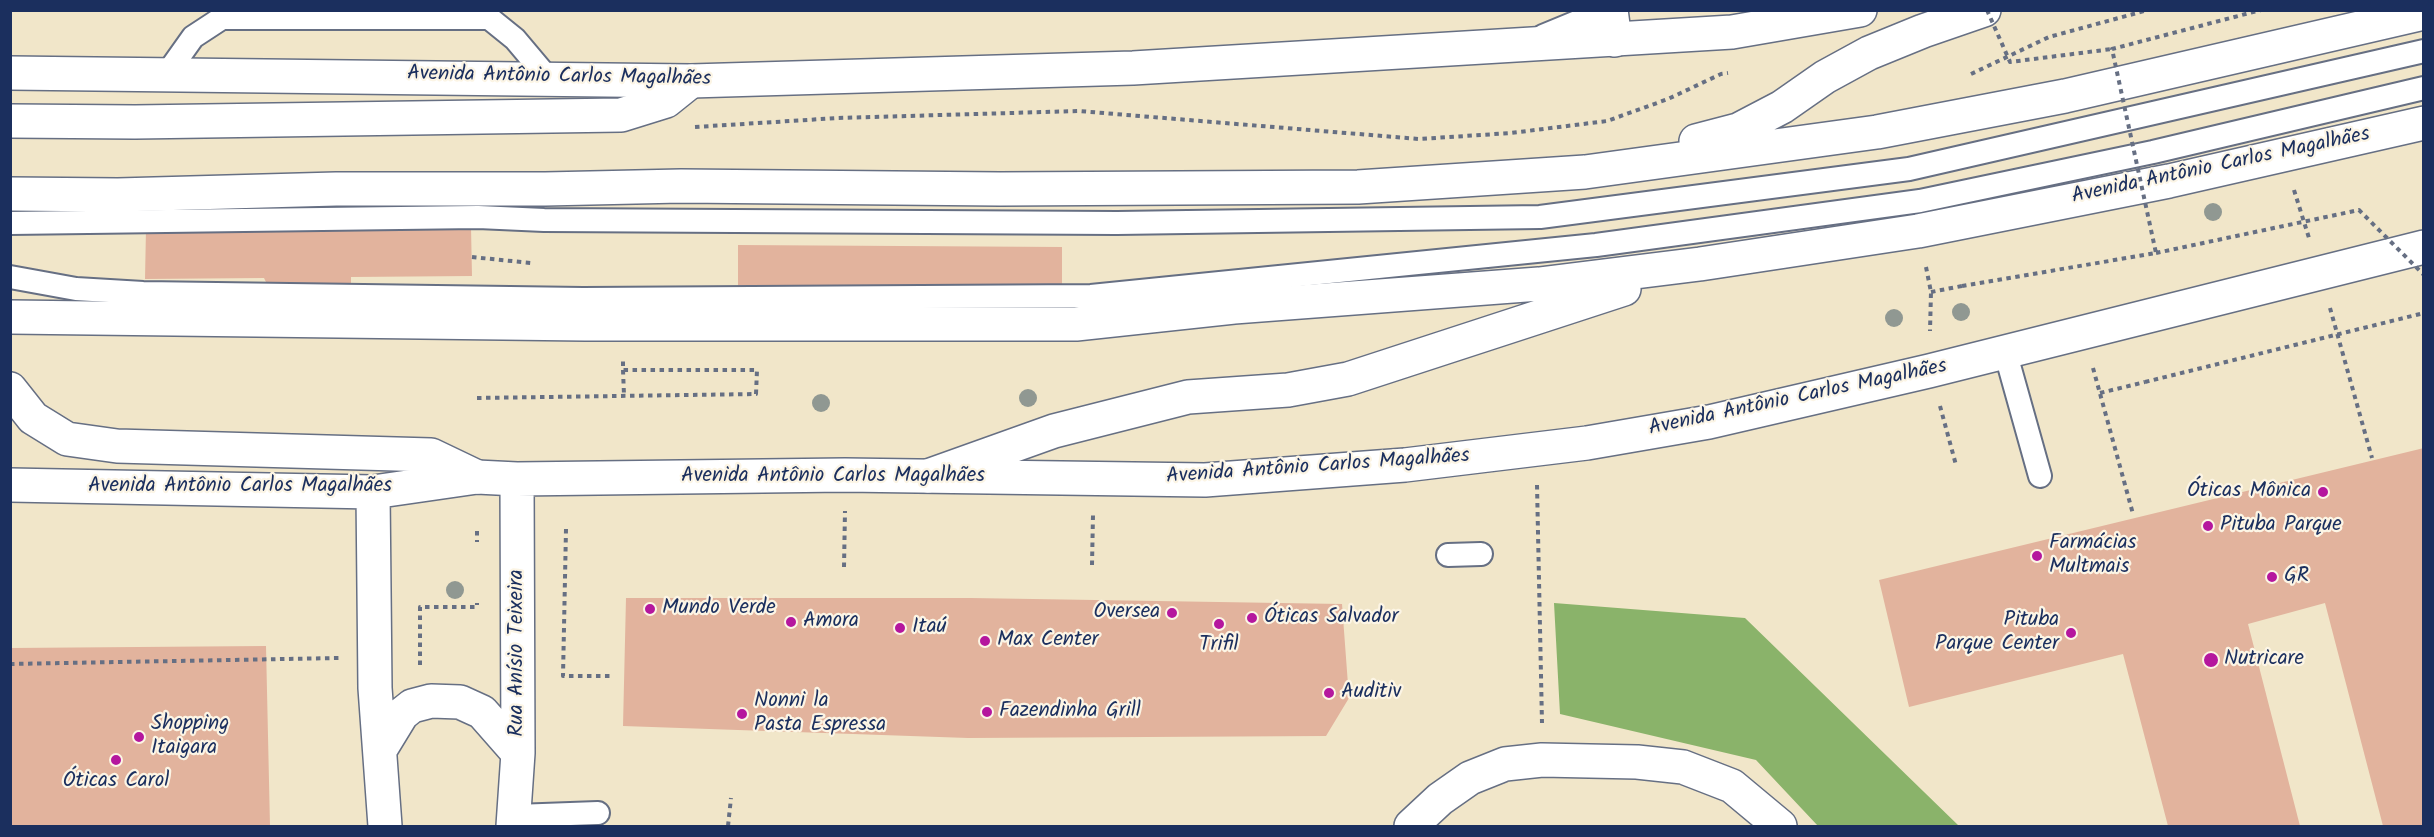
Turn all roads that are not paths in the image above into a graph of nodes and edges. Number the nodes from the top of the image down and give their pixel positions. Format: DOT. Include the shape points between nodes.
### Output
graph roads {
  1 [pos="1860,10"];
  2 [pos="1985,10"];
  3 [pos="2424,13"];
  4 [pos="1610,20"];
  5 [pos="2424,51"];
  6 [pos="10,73"];
  7 [pos="166,75"];
  8 [pos="547,77"];
  9 [pos="691,81"];
  10 [pos="2424,88"];
  11 [pos="10,121"];
  12 [pos="2424,123"];
  13 [pos="1585,172"];
  14 [pos="10,194"];
  15 [pos="10,223"];
  16 [pos="2424,247"];
  17 [pos="1700,264"];
  18 [pos="10,277"];
  19 [pos="10,318"];
  20 [pos="2005,351"];
  21 [pos="10,389"];
  22 [pos="928,476"];
  23 [pos="2040,476"];
  24 [pos="477,477"];
  25 [pos="518,479"];
  26 [pos="10,485"];
  27 [pos="373,492"];
  28 [pos="1481,554"];
  29 [pos="1448,555"];
  30 [pos="380,750"];
  31 [pos="518,753"];
  32 [pos="598,813"];
  33 [pos="514,821"];
  34 [pos="385,826"];
  35 [pos="1411,826"];
  36 [pos="1780,826"];
  1 -- 4 [label="main road, Avenida Antônio Carlos Magalhães" via="1732,32"];
  2 -- 13 [label="main road" via="1869,53 1738,130"];
  3 -- 13 [label="main road" via="2065,96 1877,132"];
  4 -- 9 [label="main road, Avenida Antônio Carlos Magalhães" via="1520,46 1133,68"];
  5 -- 15 [label="lane" via="1909,169 1540,218 1117,224 478,217"];
  6 -- 7 [label="main road, Avenida Antônio Carlos Magalhães"];
  7 -- 8 [label="main road, Avenida Antônio Carlos Magalhães"];
  7 -- 8 [label="lane" via="193,37 222,18 489,18 515,39"];
  8 -- 9 [label="main road, Avenida Antônio Carlos Magalhães"];
  9 -- 11 [label="main road" via="666,101 621,115"];
  10 -- 18 [label="lane" via="2154,152 1920,201 1596,245 1091,296 583,299 143,293 76,289"];
  12 -- 17 [label="main road, Avenida Antônio Carlos Magalhães" via="2169,181 1918,231"];
  13 -- 14 [label="main road" via="1358,187 681,186"];
  16 -- 20 [label="main road, Avenida Antônio Carlos Magalhães"];
  17 -- 19 [label="main road, Avenida Antônio Carlos Magalhães" via="1539,285 1234,307 1076,324"];
  17 -- 22 [label="main road" via="1348,379 1288,390 1188,398 1054,431"];
  20 -- 22 [label="main road, Avenida Antônio Carlos Magalhães" via="1709,422 1405,465 1205,480"];
  20 -- 23 [label="lane"];
  21 -- 24 [label="main road" via="33,418 67,439 117,446 431,455"];
  22 -- 25 [label="main road, Avenida Antônio Carlos Magalhães"];
  24 -- 25 [label="main road, Avenida Antônio Carlos Magalhães"];
  24 -- 27 [label="main road, Avenida Antônio Carlos Magalhães"];
  25 -- 31 [label="main road, Rua Anísio Teixeira"];
  26 -- 27 [label="main road, Avenida Antônio Carlos Magalhães"];
  27 -- 30 [label="main road" via="375,688"];
  28 -- 29 [label="lane"];
  30 -- 31 [label="main road" via="402,714 412,706 431,701 460,702 482,712"];
  30 -- 34 [label="main road"];
  31 -- 33 [label="main road, Rua Anísio Teixeira"];
  32 -- 33 [label="lane"];
  35 -- 36 [label="main road" via="1470,778 1505,764 1542,760 1683,767 1732,786"];
}
